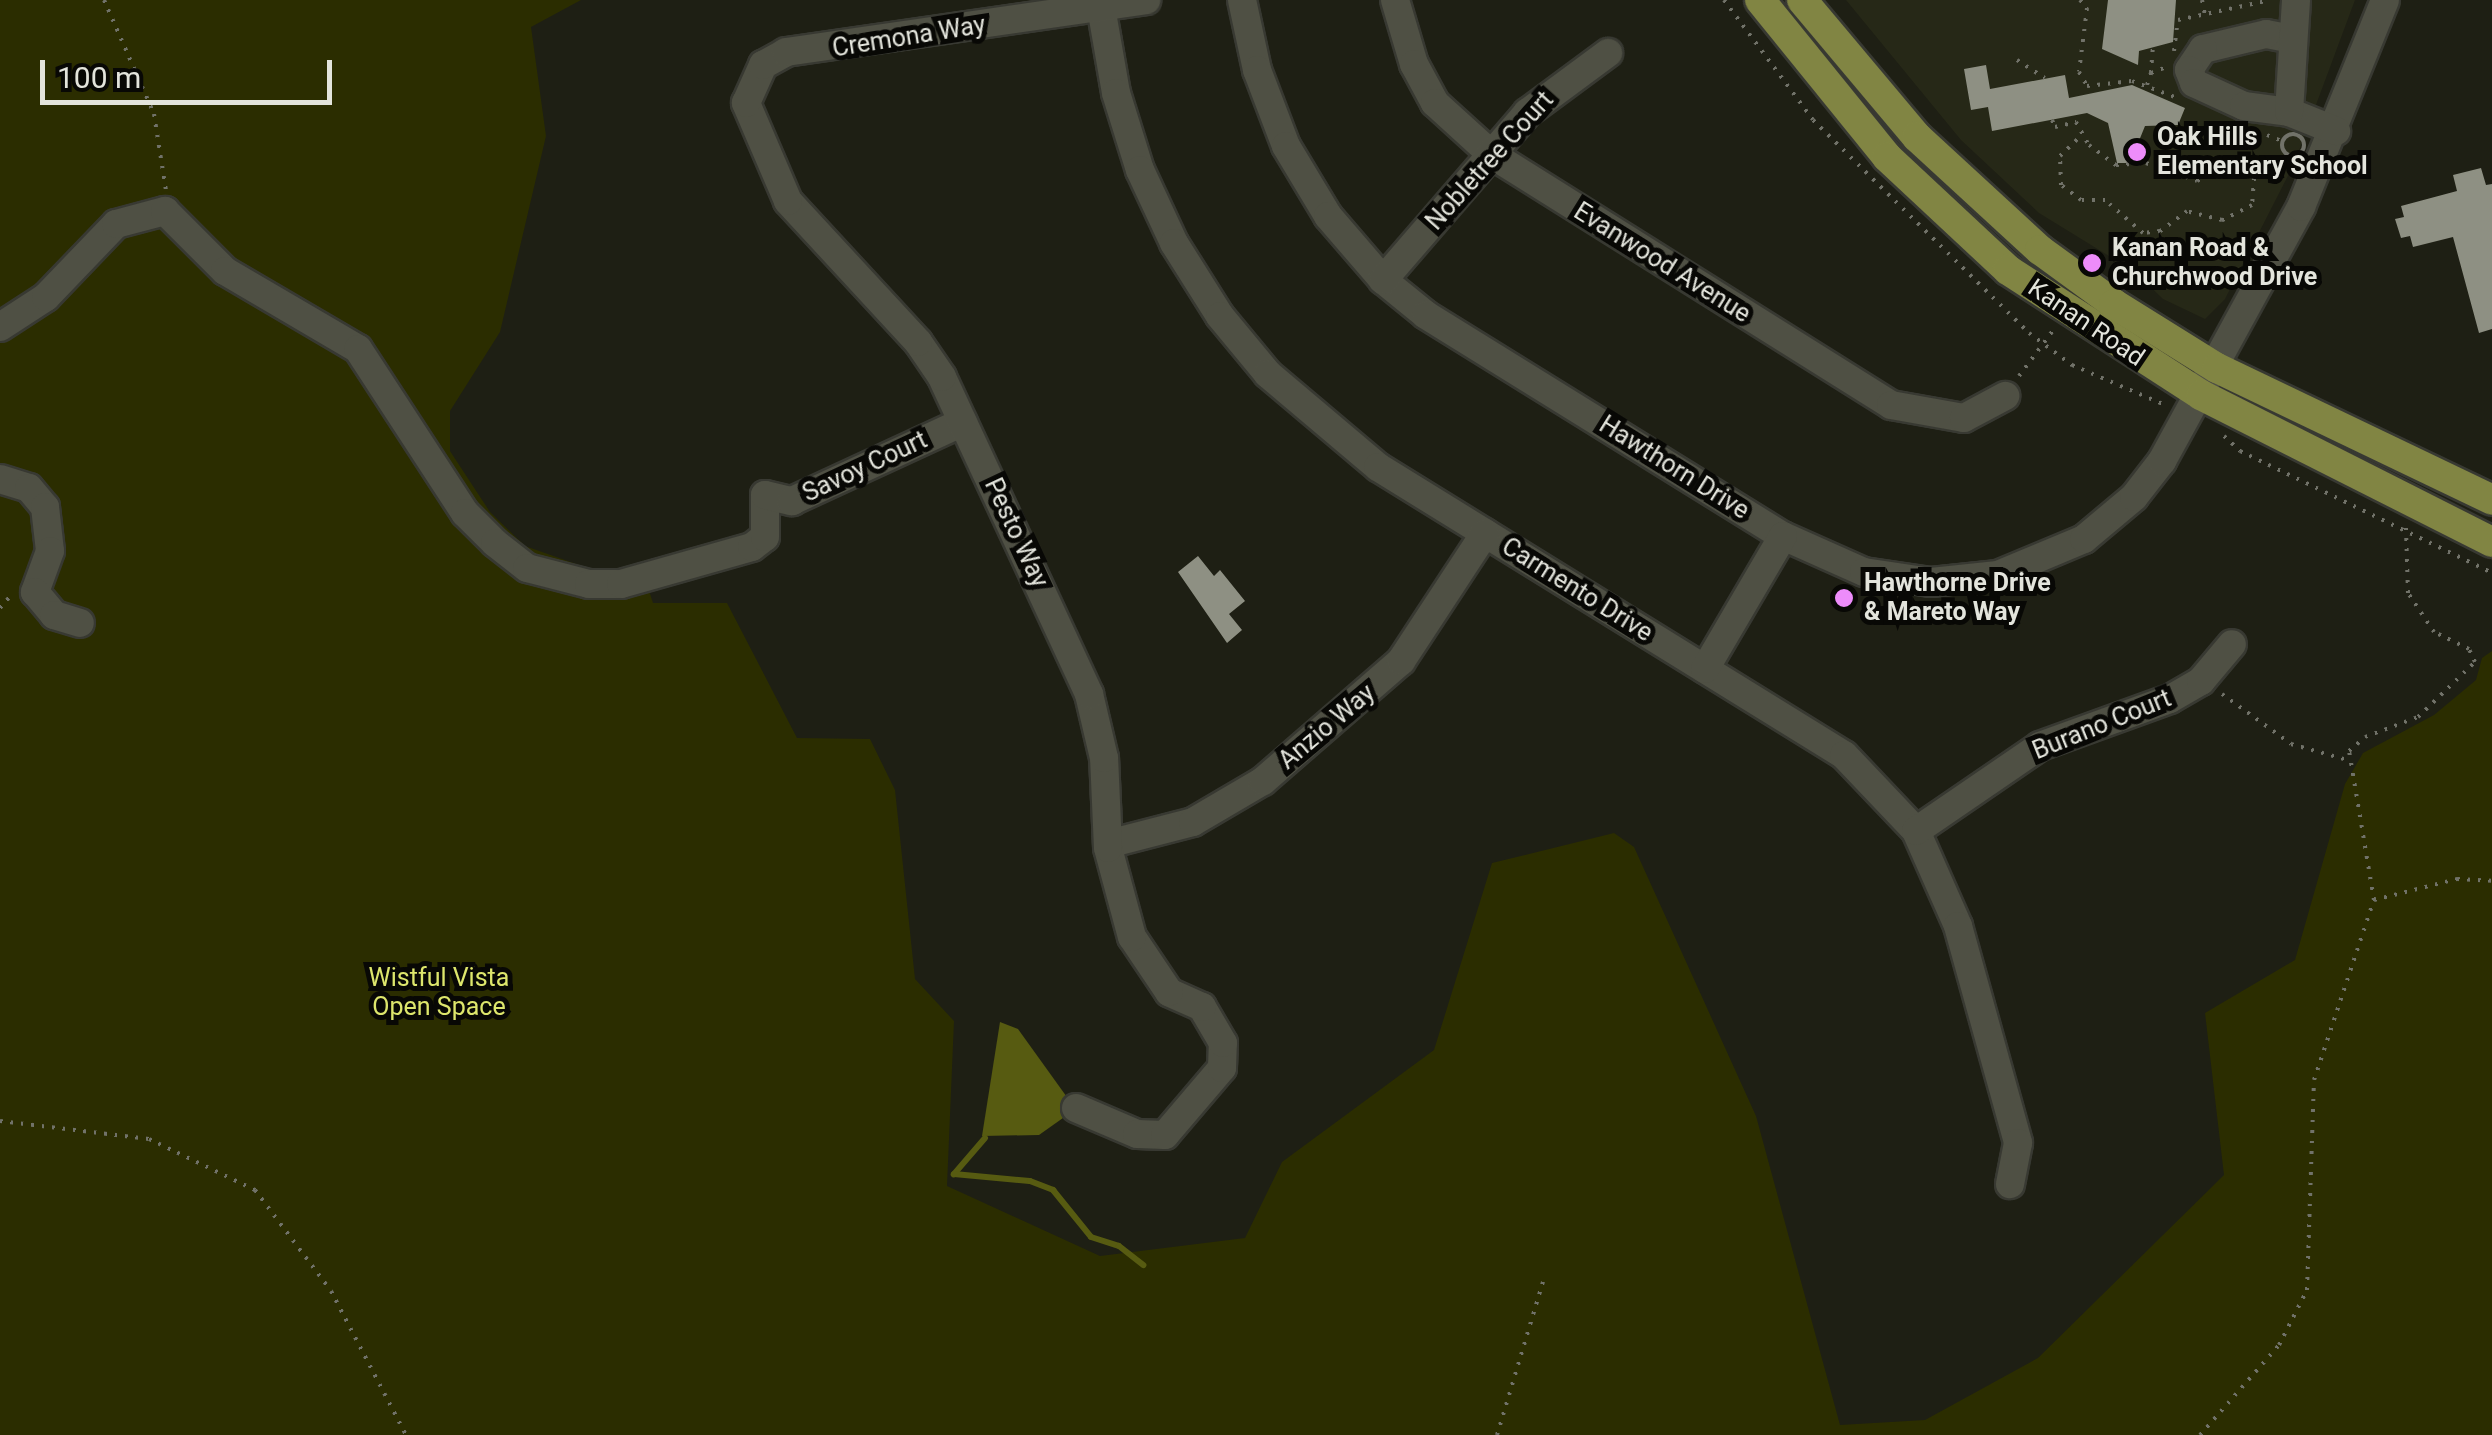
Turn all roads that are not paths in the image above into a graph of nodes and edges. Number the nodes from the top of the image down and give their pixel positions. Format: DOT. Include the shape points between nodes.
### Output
graph roads {
  1 [pos="1146,0"];
  2 [pos="1242,0"];
  3 [pos="1395,0"];
  4 [pos="1760,0"];
  5 [pos="1802,0"];
  6 [pos="2296,0"];
  7 [pos="2386,0"];
  8 [pos="1100,7"];
  9 [pos="2292,39"];
  10 [pos="1608,53"];
  11 [pos="748,90"];
  12 [pos="2289,112"];
  13 [pos="2336,131"];
  14 [pos="1491,154"];
  15 [pos="1382,280"];
  16 [pos="0,327"];
  17 [pos="2217,368"];
  18 [pos="2201,395"];
  19 [pos="2005,396"];
  20 [pos="964,422"];
  21 [pos="0,478"];
  22 [pos="2492,500"];
  23 [pos="1486,533"];
  24 [pos="1783,536"];
  25 [pos="2492,542"];
  26 [pos="80,623"];
  27 [pos="2232,644"];
  28 [pos="1705,669"];
  29 [pos="1916,831"];
  30 [pos="1108,844"];
  31 [pos="1076,1108"];
  32 [pos="2010,1184"];
  1 -- 8 [label="street, Cremona Way"];
  2 -- 15 [label="street, Hawthorn Drive" via="1257,70 1286,146 1328,216"];
  3 -- 14 [label="street, Evanwood Avenue" via="1414,64 1435,103"];
  4 -- 18 [label="main road, Kanan Road" via="1887,157 1949,219 2082,322"];
  5 -- 17 [label="main road, Kanan Road" via="1860,76 1977,196 2114,304"];
  6 -- 9 [label="street"];
  7 -- 13 [label="street, Hawthorn Drive"];
  8 -- 11 [label="street, Cremona Way" via="786,52 763,65"];
  8 -- 23 [label="street, Carmento Drive" via="1140,170 1174,243 1220,316 1268,374 1327,428"];
  9 -- 12 [label="street"];
  9 -- 12 [label="street" via="2266,34 2203,49 2189,70 2200,90 2274,114"];
  10 -- 14 [label="street, Nobletree Court" via="1526,113"];
  11 -- 20 [label="street, Pesto Way" via="748,119 788,201 918,342"];
  12 -- 13 [label="street"];
  13 -- 17 [label="street, Hawthorn Drive"];
  14 -- 15 [label="street, Nobletree Court"];
  14 -- 19 [label="street, Evanwood Avenue" via="1891,406 1964,418"];
  15 -- 24 [label="street, Hawthorn Drive"];
  16 -- 20 [label="street, Savoy Court" via="46,298 116,224 165,211 225,272 358,349 466,513 527,568 553,578 620,584 752,547 765,536 765,495 792,501"];
  17 -- 18 [label="street, Hawthorn Drive"];
  17 -- 22 [label="main road, Kanan Road"];
  18 -- 24 [label="street, Hawthorn Drive" via="2134,497 2084,539 2028,566 1961,581 1898,579 1835,562"];
  18 -- 25 [label="main road, Kanan Road"];
  20 -- 30 [label="street, Pesto Way" via="1089,694 1104,758"];
  21 -- 26 [label="street" via="29,488 45,507 50,551 35,592 54,615"];
  23 -- 28 [label="street, Carmento Drive"];
  23 -- 30 [label="street, Anzio Way" via="1402,661 1263,781 1192,822"];
  24 -- 28 [label="street"];
  27 -- 29 [label="street, Burano Court" via="2200,681 2145,710 2040,746"];
  28 -- 29 [label="street, Carmento Drive" via="1844,756"];
  29 -- 32 [label="street, Carmento Drive" via="1958,926 2018,1143"];
  30 -- 31 [label="street, Pesto Way" via="1132,938 1169,992 1202,1008 1225,1061 1165,1135 1136,1134"];
}
